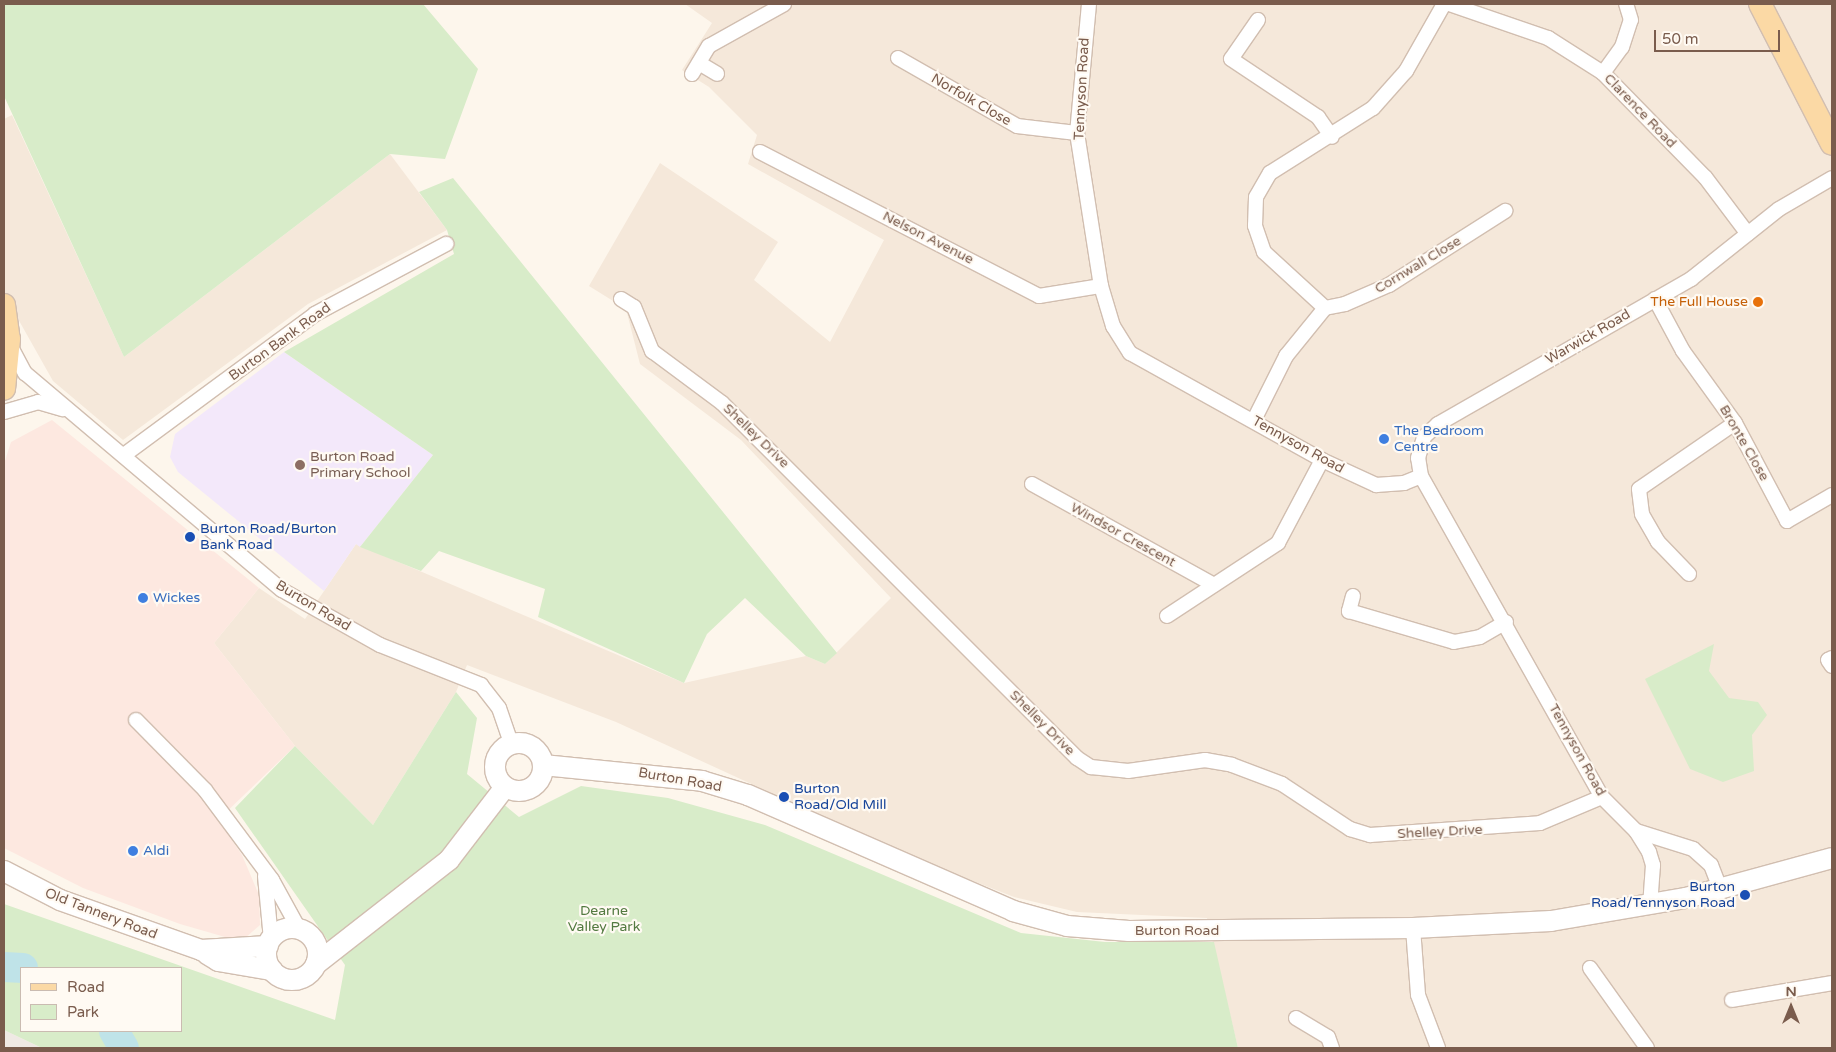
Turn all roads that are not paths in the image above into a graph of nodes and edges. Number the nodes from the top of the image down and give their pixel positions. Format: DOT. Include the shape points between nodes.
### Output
graph roads {
  1 [pos="784,4"];
  2 [pos="1089,4"];
  3 [pos="1444,4"];
  4 [pos="1449,4"];
  5 [pos="1626,4"];
  6 [pos="1760,4"];
  7 [pos="1258,20"];
  8 [pos="898,58"];
  9 [pos="1603,72"];
  10 [pos="717,74"];
  11 [pos="1077,134"];
  12 [pos="1332,137"];
  13 [pos="1832,144"];
  14 [pos="760,152"];
  15 [pos="1832,178"];
  16 [pos="1505,211"];
  17 [pos="1748,234"];
  18 [pos="446,244"];
  19 [pos="1101,286"];
  20 [pos="621,298"];
  21 [pos="1655,298"];
  22 [pos="4,305"];
  23 [pos="1325,308"];
  24 [pos="9,342"];
  25 [pos="4,389"];
  26 [pos="68,411"];
  27 [pos="4,412"];
  28 [pos="1254,420"];
  29 [pos="1735,423"];
  30 [pos="124,455"];
  31 [pos="1322,460"];
  32 [pos="1421,476"];
  33 [pos="1032,484"];
  34 [pos="1832,495"];
  35 [pos="1689,574"];
  36 [pos="1214,585"];
  37 [pos="1353,596"];
  38 [pos="1167,616"];
  39 [pos="1506,622"];
  40 [pos="1832,658"];
  41 [pos="1832,666"];
  42 [pos="136,720"];
  43 [pos="511,743"];
  44 [pos="543,765"];
  45 [pos="505,787"];
  46 [pos="1602,797"];
  47 [pos="1636,831"];
  48 [pos="1832,858"];
  49 [pos="4,871"];
  50 [pos="265,876"];
  51 [pos="1720,888"];
  52 [pos="1650,906"];
  53 [pos="1413,928"];
  54 [pos="361,930"];
  55 [pos="305,933"];
  56 [pos="269,942"];
  57 [pos="201,950"];
  58 [pos="316,964"];
  59 [pos="1590,968"];
  60 [pos="272,970"];
  61 [pos="1832,983"];
  62 [pos="1732,1000"];
  63 [pos="1296,1018"];
  64 [pos="1332,1048"];
  65 [pos="1438,1048"];
  66 [pos="1647,1048"];
  1 -- 10 [label="street" via="725,34 709,46 696,68"];
  2 -- 11 [label="street, Tennyson Road"];
  3 -- 12 [label="street" via="1406,71 1373,108"];
  4 -- 9 [label="street, Clarence Road" via="1548,38"];
  5 -- 9 [label="street" via="1631,20 1622,47"];
  6 -- 13 [label="main road"];
  7 -- 12 [label="street" via="1232,59 1318,117"];
  8 -- 11 [label="street, Norfolk Close" via="1016,126"];
  9 -- 17 [label="street, Clarence Road" via="1705,177"];
  11 -- 19 [label="street, Tennyson Road"];
  12 -- 23 [label="street" via="1270,173 1256,197 1255,226 1264,252"];
  14 -- 19 [label="street, Nelson Avenue" via="1039,296"];
  15 -- 17 [label="street, Warwick Road" via="1779,209"];
  16 -- 23 [label="street, Cornwall Close" via="1389,285 1345,304"];
  17 -- 21 [label="street, Warwick Road" via="1691,279"];
  18 -- 30 [label="street, Burton Bank Road" via="315,314"];
  19 -- 28 [label="street, Tennyson Road" via="1113,326 1130,353 1192,391"];
  20 -- 46 [label="street, Shelley Drive" via="634,307 652,351 722,403 1063,744 1091,767 1128,771 1205,760 1232,765 1282,784 1344,825 1370,835 1540,823"];
  21 -- 29 [label="street, Bronte Close" via="1683,351"];
  21 -- 32 [label="street, Warwick Road" via="1438,424 1424,437 1418,458"];
  22 -- 24 [label="main road"];
  23 -- 28 [label="street" via="1286,356"];
  24 -- 25 [label="main road"];
  24 -- 26 [label="street, Burton Road" via="25,374"];
  26 -- 27 [label="street, Burton Road" via="38,402"];
  26 -- 30 [label="street, Burton Road"];
  28 -- 31 [label="street, Tennyson Road"];
  29 -- 34 [label="street, Bronte Close" via="1787,521"];
  29 -- 35 [label="street" via="1639,489 1642,514 1658,542"];
  30 -- 43 [label="street, Burton Road" via="282,590 380,645 481,685 499,708"];
  31 -- 32 [label="street, Tennyson Road" via="1376,486 1404,483"];
  31 -- 36 [label="street" via="1278,543"];
  32 -- 39 [label="street, Tennyson Road"];
  33 -- 36 [label="street, Windsor Crescent"];
  36 -- 38 [label="street"];
  37 -- 39 [label="street" via="1350,611 1454,642 1480,637"];
  39 -- 46 [label="street, Tennyson Road"];
  40 -- 41 [label="street" via="1828,660"];
  42 -- 50 [label="street" via="205,790"];
  43 -- 44 [label="street" via="535,748"];
  43 -- 45 [label="street" via="495,760 497,778"];
  44 -- 45 [label="street" via="541,777 528,789"];
  44 -- 53 [label="street, Burton Road" via="681,778 748,795 1012,911 1067,926 1129,931"];
  45 -- 54 [label="street, Old Tannery Road" via="449,860 400,903"];
  46 -- 47 [label="street, Tennyson Road"];
  47 -- 51 [label="street, Tennyson Road" via="1693,849 1711,865"];
  47 -- 52 [label="street, Tennyson Road" via="1653,865"];
  48 -- 51 [label="street, Burton Road"];
  49 -- 57 [label="street, Old Tannery Road" via="60,900"];
  50 -- 55 [label="street" via="272,880"];
  50 -- 56 [label="street"];
  51 -- 52 [label="street, Burton Road"];
  52 -- 53 [label="street, Burton Road" via="1551,921"];
  53 -- 65 [label="street" via="1418,995"];
  54 -- 55 [label="street, Old Tannery Road"];
  54 -- 58 [label="street, Old Tannery Road"];
  55 -- 56 [label="street, Old Tannery Road" via="283,930"];
  55 -- 58 [label="street" via="318,950"];
  56 -- 57 [label="street, Old Tannery Road"];
  56 -- 60 [label="street"];
  57 -- 60 [label="street, Old Tannery Road" via="218,961"];
  58 -- 60 [label="street, Old Tannery Road" via="307,975 294,980"];
  59 -- 66 [label="street"];
  61 -- 62 [label="street"];
  63 -- 64 [label="street" via="1328,1037"];
}
